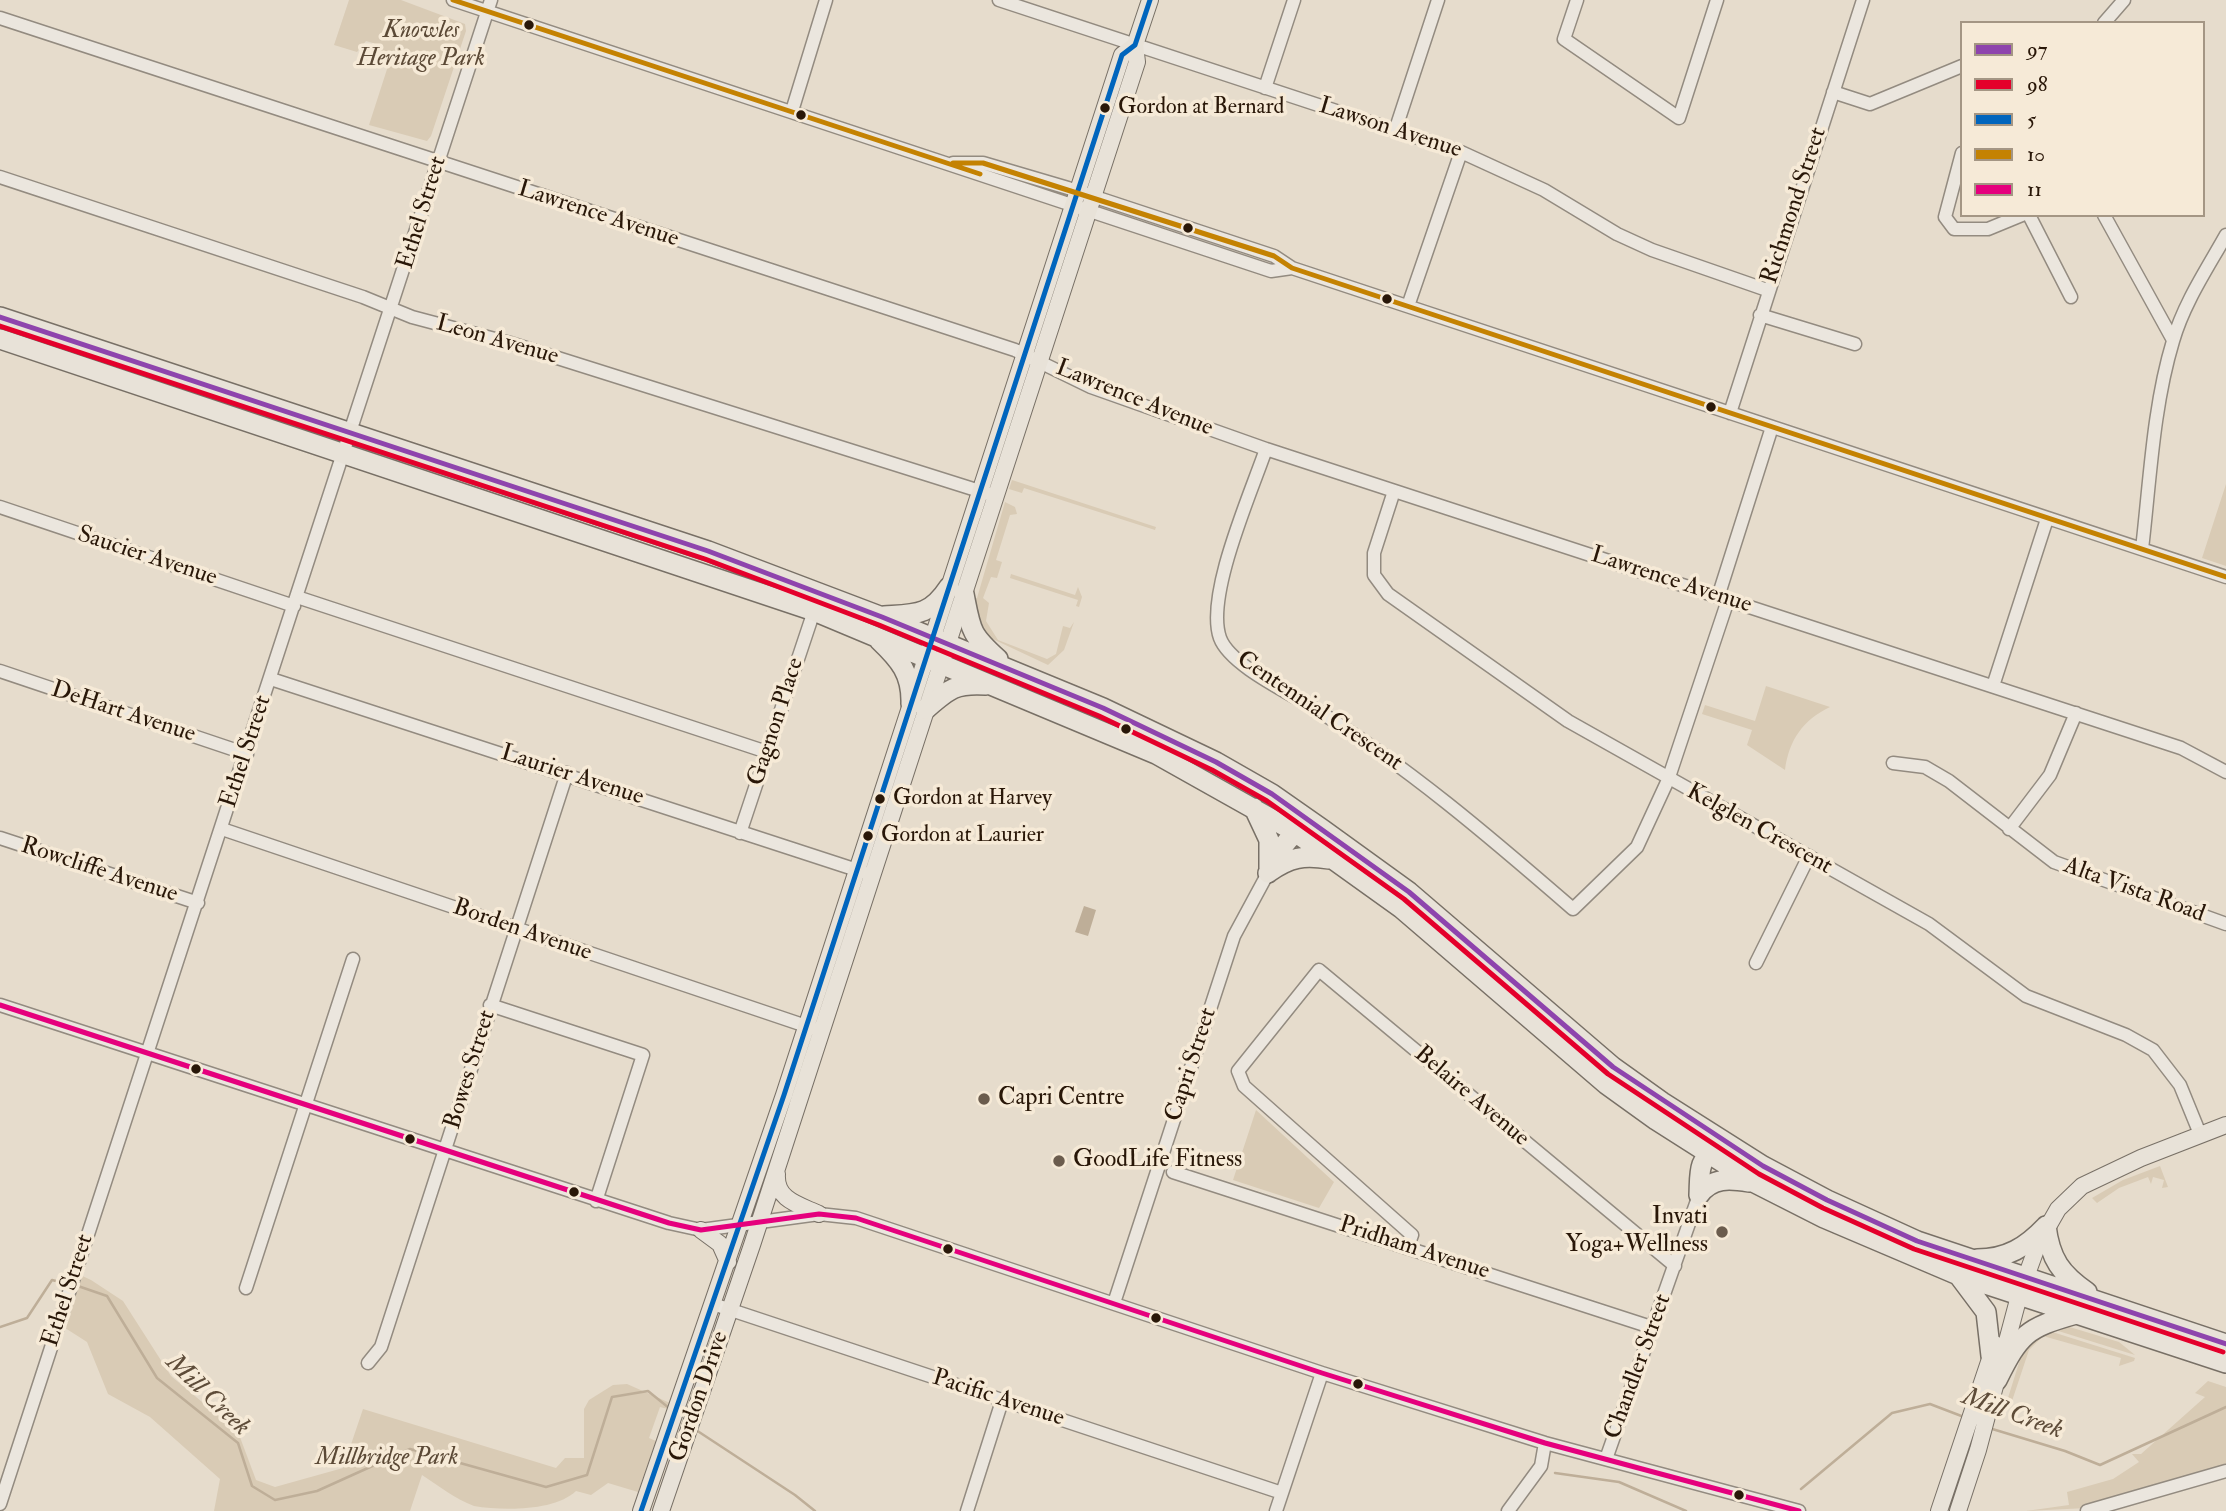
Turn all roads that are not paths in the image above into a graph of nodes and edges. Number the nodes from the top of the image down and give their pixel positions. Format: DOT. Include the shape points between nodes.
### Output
graph roads {
  1 [pos="453,0"];
  2 [pos="826,0"];
  3 [pos="999,0"];
  4 [pos="1150,0"];
  5 [pos="1294,0"];
  6 [pos="1438,0"];
  7 [pos="1577,0"];
  8 [pos="1717,0"];
  9 [pos="1863,0"];
  10 [pos="2124,0"];
  11 [pos="489,6"];
  12 [pos="0,18"];
  13 [pos="2106,21"];
  14 [pos="1135,45"];
  15 [pos="1960,67"];
  16 [pos="1265,88"];
  17 [pos="1833,92"];
  18 [pos="792,111"];
  19 [pos="1395,131"];
  20 [pos="1461,152"];
  21 [pos="1960,161"];
  22 [pos="438,163"];
  23 [pos="0,177"];
  24 [pos="1084,200"];
  25 [pos="2017,217"];
  26 [pos="2030,217"];
  27 [pos="2105,217"];
  28 [pos="2226,235"];
  29 [pos="1767,290"];
  30 [pos="2071,297"];
  31 [pos="1408,306"];
  32 [pos="392,310"];
  33 [pos="1760,315"];
  34 [pos="0,317"];
  35 [pos="0,339"];
  36 [pos="2173,340"];
  37 [pos="1854,344"];
  38 [pos="1032,358"];
  39 [pos="1730,413"];
  40 [pos="1772,427"];
  41 [pos="349,433"];
  42 [pos="1266,449"];
  43 [pos="342,452"];
  44 [pos="1394,491"];
  45 [pos="980,492"];
  46 [pos="997,496"];
  47 [pos="0,508"];
  48 [pos="2047,519"];
  49 [pos="2142,549"];
  50 [pos="2226,577"];
  51 [pos="956,590"];
  52 [pos="1723,598"];
  53 [pos="295,601"];
  54 [pos="814,611"];
  55 [pos="878,625"];
  56 [pos="937,649"];
  57 [pos="0,671"];
  58 [pos="1005,677"];
  59 [pos="271,679"];
  60 [pos="1993,686"];
  61 [pos="918,707"];
  62 [pos="2076,713"];
  63 [pos="767,752"];
  64 [pos="247,754"];
  65 [pos="1893,763"];
  66 [pos="2226,772"];
  67 [pos="567,773"];
  68 [pos="1668,780"];
  69 [pos="1254,808"];
  70 [pos="222,829"];
  71 [pos="1322,829"];
  72 [pos="2009,829"];
  73 [pos="1295,832"];
  74 [pos="740,833"];
  75 [pos="0,838"];
  76 [pos="1809,856"];
  77 [pos="1334,859"];
  78 [pos="864,872"];
  79 [pos="1268,873"];
  80 [pos="198,903"];
  81 [pos="2226,924"];
  82 [pos="515,930"];
  83 [pos="353,959"];
  84 [pos="1756,963"];
  85 [pos="490,1004"];
  86 [pos="0,1005"];
  87 [pos="805,1025"];
  88 [pos="822,1031"];
  89 [pos="147,1054"];
  90 [pos="304,1105"];
  91 [pos="2226,1125"];
  92 [pos="2200,1134"];
  93 [pos="1733,1147"];
  94 [pos="446,1152"];
  95 [pos="1707,1153"];
  96 [pos="778,1166"];
  97 [pos="1173,1172"];
  98 [pos="1755,1182"];
  99 [pos="1699,1195"];
  100 [pos="596,1201"];
  101 [pos="819,1214"];
  102 [pos="760,1223"];
  103 [pos="2046,1226"];
  104 [pos="740,1227"];
  105 [pos="701,1230"];
  106 [pos="1408,1247"];
  107 [pos="728,1262"];
  108 [pos="1675,1266"];
  109 [pos="1961,1267"];
  110 [pos="2022,1287"];
  111 [pos="246,1288"];
  112 [pos="1114,1303"];
  113 [pos="713,1304"];
  114 [pos="2106,1304"];
  115 [pos="731,1310"];
  116 [pos="2076,1314"];
  117 [pos="1654,1328"];
  118 [pos="2226,1344"];
  119 [pos="1991,1356"];
  120 [pos="368,1363"];
  121 [pos="2226,1363"];
  122 [pos="1322,1373"];
  123 [pos="1997,1380"];
  124 [pos="1002,1401"];
  125 [pos="1983,1404"];
  126 [pos="1545,1443"];
  127 [pos="1606,1459"];
  128 [pos="5,1471"];
  129 [pos="2226,1471"];
  130 [pos="1282,1493"];
  131 [pos="0,1504"];
  132 [pos="643,1507"];
  133 [pos="664,1510"];
  134 [pos="967,1511"];
  135 [pos="1276,1511"];
  136 [pos="1508,1511"];
  137 [pos="1799,1511"];
  138 [pos="1940,1511"];
  139 [pos="1958,1511"];
  140 [pos="2087,1511"];
  1 -- 11 [label="street"];
  2 -- 18 [label="street"];
  3 -- 14 [label="street, Lawson Avenue"];
  4 -- 14 [label="main road, Gordon Drive"];
  5 -- 16 [label="street"];
  6 -- 19 [label="street"];
  7 -- 8 [label="street" via="1564,38 1679,118"];
  9 -- 17 [label="street, Richmond Street"];
  10 -- 13 [label="street"];
  11 -- 18 [label="street"];
  11 -- 22 [label="street, Ethel Street"];
  12 -- 22 [label="street, Lawrence Avenue"];
  14 -- 16 [label="street, Lawson Avenue"];
  14 -- 24 [label="main road, Gordon Drive" via="1122,55"];
  15 -- 17 [label="street" via="1870,104"];
  16 -- 19 [label="street, Lawson Avenue"];
  17 -- 29 [label="street, Richmond Street"];
  18 -- 24 [label="street" via="953,163 983,163"];
  19 -- 20 [label="street, Lawson Avenue"];
  20 -- 29 [label="street, Lawson Avenue" via="1544,190 1652,250"];
  20 -- 31 [label="street"];
  21 -- 25 [label="street" via="1945,217 1954,229 1988,229"];
  22 -- 32 [label="street, Ethel Street"];
  22 -- 38 [label="street, Lawrence Avenue"];
  23 -- 32 [label="street, Leon Avenue"];
  24 -- 31 [label="street" via="1271,271 1292,268"];
  24 -- 38 [label="main road, Gordon Drive"];
  26 -- 30 [label="street"];
  27 -- 36 [label="street"];
  28 -- 36 [label="street" via="2193,292"];
  29 -- 33 [label="street, Richmond Street"];
  31 -- 39 [label="street"];
  32 -- 41 [label="street, Ethel Street"];
  32 -- 45 [label="street, Leon Avenue"];
  33 -- 37 [label="street"];
  33 -- 39 [label="street, Richmond Street"];
  34 -- 41 [label="highway"];
  35 -- 43 [label="highway"];
  36 -- 49 [label="street"];
  38 -- 42 [label="street, Lawrence Avenue" via="1091,387"];
  38 -- 45 [label="main road, Gordon Drive"];
  38 -- 46 [label="main road, Gordon Drive"];
  39 -- 40 [label="street"];
  40 -- 48 [label="street"];
  40 -- 52 [label="street"];
  41 -- 43 [label="street, Ethel Street"];
  41 -- 55 [label="highway" via="708,551"];
  42 -- 44 [label="street, Lawrence Avenue"];
  42 -- 68 [label="street, Centennial Crescent" via="1220,584 1216,611 1220,639 1241,663 1346,728 1453,805 1573,909 1637,847"];
  43 -- 53 [label="street, Ethel Street"];
  43 -- 54 [label="highway"];
  44 -- 52 [label="street, Lawrence Avenue"];
  44 -- 68 [label="street, Kelglen Crescent" via="1374,553 1374,575 1388,594 1568,721"];
  45 -- 46 [label="street, Leon Avenue"];
  45 -- 51 [label="main road, Gordon Drive"];
  46 -- 51 [label="main road, Gordon Drive"];
  47 -- 53 [label="street, Saucier Avenue"];
  48 -- 49 [label="street"];
  48 -- 60 [label="street"];
  49 -- 50 [label="street"];
  51 -- 55 [label="highway" via="926,612"];
  51 -- 56 [label="main road, Gordon Drive"];
  51 -- 58 [label="highway" via="970,629"];
  52 -- 60 [label="street, Lawrence Avenue"];
  52 -- 68 [label="street"];
  53 -- 59 [label="street, Ethel Street"];
  53 -- 63 [label="street, Saucier Avenue"];
  54 -- 55 [label="highway"];
  54 -- 63 [label="street, Gagnon Place"];
  55 -- 56 [label="highway"];
  55 -- 61 [label="highway" via="906,671"];
  56 -- 58 [label="highway"];
  56 -- 61 [label="main road, Gordon Drive"];
  57 -- 64 [label="street, DeHart Avenue"];
  58 -- 61 [label="highway" via="952,687"];
  58 -- 69 [label="highway"];
  58 -- 71 [label="highway" via="1103,708 1216,762"];
  59 -- 64 [label="street, Ethel Street"];
  59 -- 67 [label="street, Laurier Avenue"];
  60 -- 62 [label="street, Lawrence Avenue"];
  61 -- 78 [label="main road, Gordon Drive"];
  62 -- 66 [label="street, Lawrence Avenue" via="2181,748"];
  62 -- 72 [label="street" via="2050,775"];
  63 -- 74 [label="street, Gagnon Place"];
  64 -- 70 [label="street, Ethel Street"];
  65 -- 72 [label="street, Alta Vista Road" via="1924,767 1950,781"];
  67 -- 74 [label="street, Laurier Avenue"];
  67 -- 82 [label="street, Bowes Street"];
  68 -- 76 [label="street, Kelglen Crescent"];
  69 -- 73 [label="highway"];
  69 -- 79 [label="highway" via="1269,840"];
  70 -- 80 [label="street, Ethel Street"];
  70 -- 82 [label="street, Borden Avenue"];
  71 -- 73 [label="highway"];
  71 -- 93 [label="highway" via="1437,915 1613,1067"];
  72 -- 81 [label="street, Alta Vista Road" via="2054,862"];
  73 -- 77 [label="highway"];
  73 -- 79 [label="highway"];
  74 -- 78 [label="street, Laurier Avenue"];
  75 -- 80 [label="street, Rowcliffe Avenue"];
  76 -- 84 [label="street"];
  76 -- 92 [label="street, Kelglen Crescent" via="1929,924 2026,996 2153,1050 2180,1085"];
  77 -- 79 [label="highway" via="1304,855"];
  77 -- 95 [label="highway" via="1401,908 1577,1061"];
  78 -- 87 [label="main road, Gordon Drive"];
  78 -- 88 [label="main road, Gordon Drive"];
  79 -- 112 [label="street, Capri Street" via="1234,936"];
  80 -- 89 [label="street, Ethel Street"];
  82 -- 85 [label="street, Bowes Street"];
  82 -- 87 [label="street, Borden Avenue"];
  83 -- 90 [label="street"];
  85 -- 94 [label="street, Bowes Street"];
  85 -- 100 [label="street" via="643,1055"];
  86 -- 89 [label="street"];
  87 -- 88 [label="street, Borden Avenue"];
  87 -- 104 [label="main road, Gordon Drive"];
  88 -- 96 [label="main road, Gordon Drive"];
  89 -- 90 [label="street"];
  89 -- 128 [label="street, Ethel Street"];
  90 -- 94 [label="street"];
  90 -- 111 [label="street"];
  91 -- 92 [label="main road"];
  92 -- 103 [label="main road" via="2082,1186"];
  93 -- 95 [label="highway"];
  93 -- 109 [label="highway"];
  94 -- 100 [label="street"];
  94 -- 120 [label="street, Bowes Street" via="382,1347"];
  95 -- 98 [label="highway"];
  95 -- 99 [label="highway" via="1700,1171"];
  96 -- 101 [label="main road" via="777,1184 785,1197"];
  96 -- 102 [label="main road, Gordon Drive"];
  97 -- 106 [label="street, Pridham Avenue"];
  98 -- 99 [label="highway" via="1721,1180"];
  98 -- 109 [label="highway" via="1824,1218"];
  99 -- 108 [label="street, Chandler Street"];
  100 -- 105 [label="street"];
  101 -- 102 [label="street"];
  101 -- 112 [label="street" via="856,1218"];
  102 -- 104 [label="street"];
  102 -- 115 [label="main road, Gordon Drive"];
  103 -- 109 [label="highway" via="2013,1253"];
  103 -- 110 [label="main road"];
  103 -- 114 [label="highway" via="2054,1263 2067,1278"];
  104 -- 105 [label="street"];
  104 -- 107 [label="main road, Gordon Drive"];
  105 -- 107 [label="main road" via="720,1244"];
  106 -- 108 [label="street, Belaire Avenue" via="1412,1235 1244,1086 1238,1071 1319,971"];
  106 -- 117 [label="street, Pridham Avenue"];
  107 -- 113 [label="main road, Gordon Drive"];
  108 -- 117 [label="street, Chandler Street"];
  109 -- 110 [label="highway"];
  109 -- 119 [label="highway" via="1986,1312"];
  110 -- 114 [label="highway"];
  110 -- 116 [label="highway"];
  110 -- 119 [label="main road" via="2007,1311"];
  110 -- 123 [label="main road"];
  112 -- 122 [label="street"];
  113 -- 115 [label="street, Pacific Avenue"];
  113 -- 132 [label="main road, Gordon Drive"];
  114 -- 118 [label="highway"];
  115 -- 124 [label="street, Pacific Avenue"];
  115 -- 133 [label="main road, Gordon Drive"];
  116 -- 121 [label="highway"];
  116 -- 123 [label="highway" via="2042,1324 2020,1338"];
  117 -- 127 [label="street, Chandler Street"];
  119 -- 125 [label="main road"];
  122 -- 126 [label="street"];
  122 -- 130 [label="street"];
  123 -- 125 [label="main road"];
  124 -- 130 [label="street, Pacific Avenue"];
  124 -- 134 [label="street"];
  125 -- 138 [label="main road" via="1962,1443"];
  125 -- 139 [label="main road" via="1978,1450"];
  126 -- 127 [label="street"];
  126 -- 136 [label="street" via="1541,1466"];
  127 -- 137 [label="street"];
  128 -- 131 [label="street, Ethel Street"];
  129 -- 140 [label="street"];
  130 -- 135 [label="street"];
  132 -- 133 [label="street"];
}
